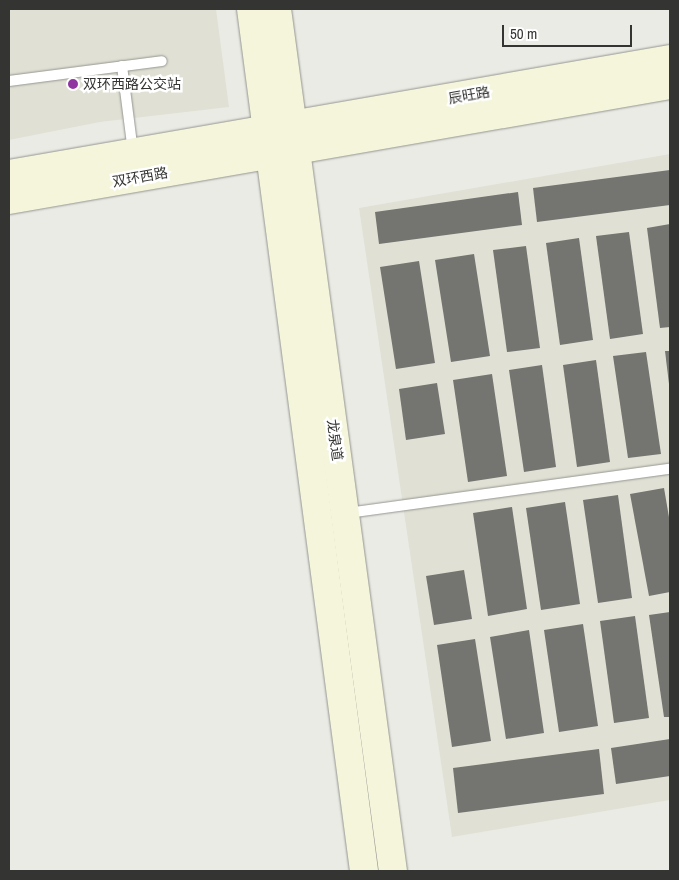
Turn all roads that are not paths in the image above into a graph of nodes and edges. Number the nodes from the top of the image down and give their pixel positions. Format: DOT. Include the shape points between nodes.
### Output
graph roads {
  1 [pos="251,9"];
  2 [pos="277,9"];
  3 [pos="670,59"];
  4 [pos="162,61"];
  5 [pos="122,66"];
  6 [pos="9,81"];
  7 [pos="670,84"];
  8 [pos="281,140"];
  9 [pos="133,153"];
  10 [pos="9,174"];
  11 [pos="9,200"];
  12 [pos="670,469"];
  13 [pos="333,515"];
  14 [pos="364,871"];
  15 [pos="393,871"];
  1 -- 8 [label="street, 龙泉道"];
  2 -- 8 [label="street, 龙泉道"];
  3 -- 8 [label="street, 辰旺路"];
  4 -- 5 [label="lane"];
  5 -- 6 [label="lane"];
  5 -- 9 [label="lane"];
  7 -- 8 [label="street, 辰旺路"];
  8 -- 9 [label="street, 双环西路"];
  8 -- 11 [label="street, 双环西路"];
  8 -- 13 [label="street, 龙泉道"];
  9 -- 10 [label="street, 双环西路"];
  12 -- 13 [label="lane"];
  13 -- 14 [label="street, 龙泉道"];
  13 -- 15 [label="street, 龙泉道"];
}
